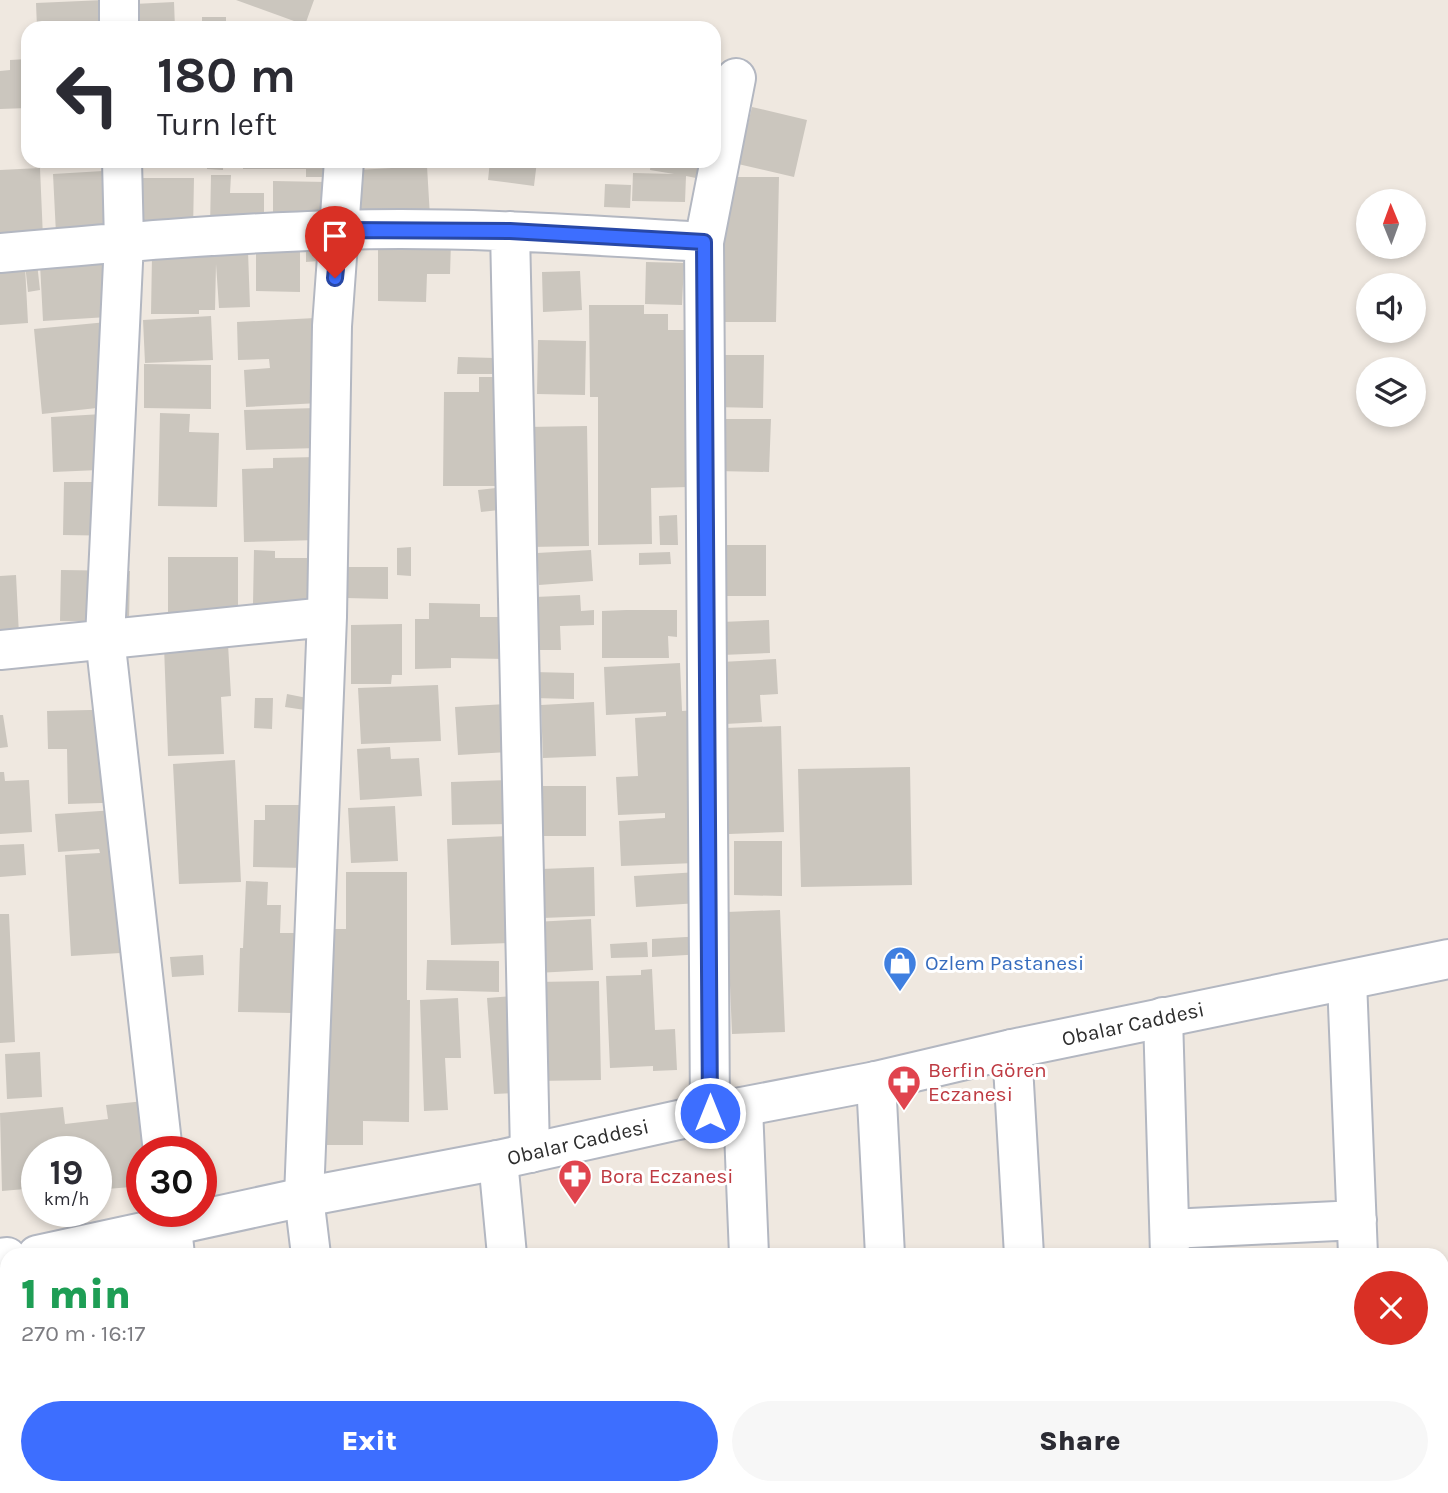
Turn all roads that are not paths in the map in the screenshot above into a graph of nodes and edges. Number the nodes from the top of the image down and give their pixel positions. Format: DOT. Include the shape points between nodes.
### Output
graph roads {
  1 [pos="119,0"];
  2 [pos="119,21"];
  3 [pos="736,78"];
  4 [pos="721,155"];
  5 [pos="122,168"];
  6 [pos="344,168"];
  7 [pos="718,168"];
  8 [pos="340,230"];
  9 [pos="510,231"];
  10 [pos="124,242"];
  11 [pos="704,242"];
  12 [pos="0,253"];
  13 [pos="327,617"];
  14 [pos="105,638"];
  15 [pos="0,650"];
  16 [pos="1448,959"];
  17 [pos="1347,981"];
  18 [pos="1163,1017"];
  19 [pos="1012,1049"];
  20 [pos="876,1081"];
  21 [pos="727,1110"];
  22 [pos="161,1136"];
  23 [pos="514,1156"];
  24 [pos="304,1197"];
  25 [pos="172,1231"];
  26 [pos="1357,1238"];
  27 [pos="1170,1242"];
  28 [pos="76,1248"];
  29 [pos="310,1248"];
  30 [pos="507,1248"];
  31 [pos="748,1248"];
  32 [pos="885,1248"];
  33 [pos="1024,1248"];
  1 -- 2 [label="street"];
  3 -- 4 [label="street"];
  5 -- 10 [label="street"];
  6 -- 8 [label="street"];
  7 -- 11 [label="street"];
  8 -- 9 [label="street"];
  8 -- 10 [label="street"];
  8 -- 13 [label="street" via="332,326"];
  9 -- 11 [label="street"];
  9 -- 23 [label="street"];
  10 -- 12 [label="street"];
  10 -- 14 [label="street"];
  11 -- 21 [label="street"];
  13 -- 14 [label="street"];
  13 -- 24 [label="street"];
  14 -- 15 [label="street"];
  14 -- 22 [label="street"];
  16 -- 17 [label="street, Obalar Caddesi"];
  17 -- 18 [label="street, Obalar Caddesi"];
  17 -- 26 [label="street"];
  18 -- 19 [label="street, Obalar Caddesi"];
  18 -- 27 [label="street"];
  19 -- 20 [label="street, Obalar Caddesi"];
  19 -- 33 [label="street"];
  20 -- 21 [label="street, Obalar Caddesi"];
  20 -- 32 [label="street"];
  21 -- 23 [label="street, Obalar Caddesi"];
  21 -- 31 [label="street"];
  23 -- 24 [label="street, Obalar Caddesi"];
  23 -- 30 [label="street"];
  24 -- 25 [label="street, Obalar Caddesi"];
  24 -- 29 [label="street"];
  25 -- 28 [label="street, Obalar Caddesi"];
  26 -- 27 [label="street"];
}
